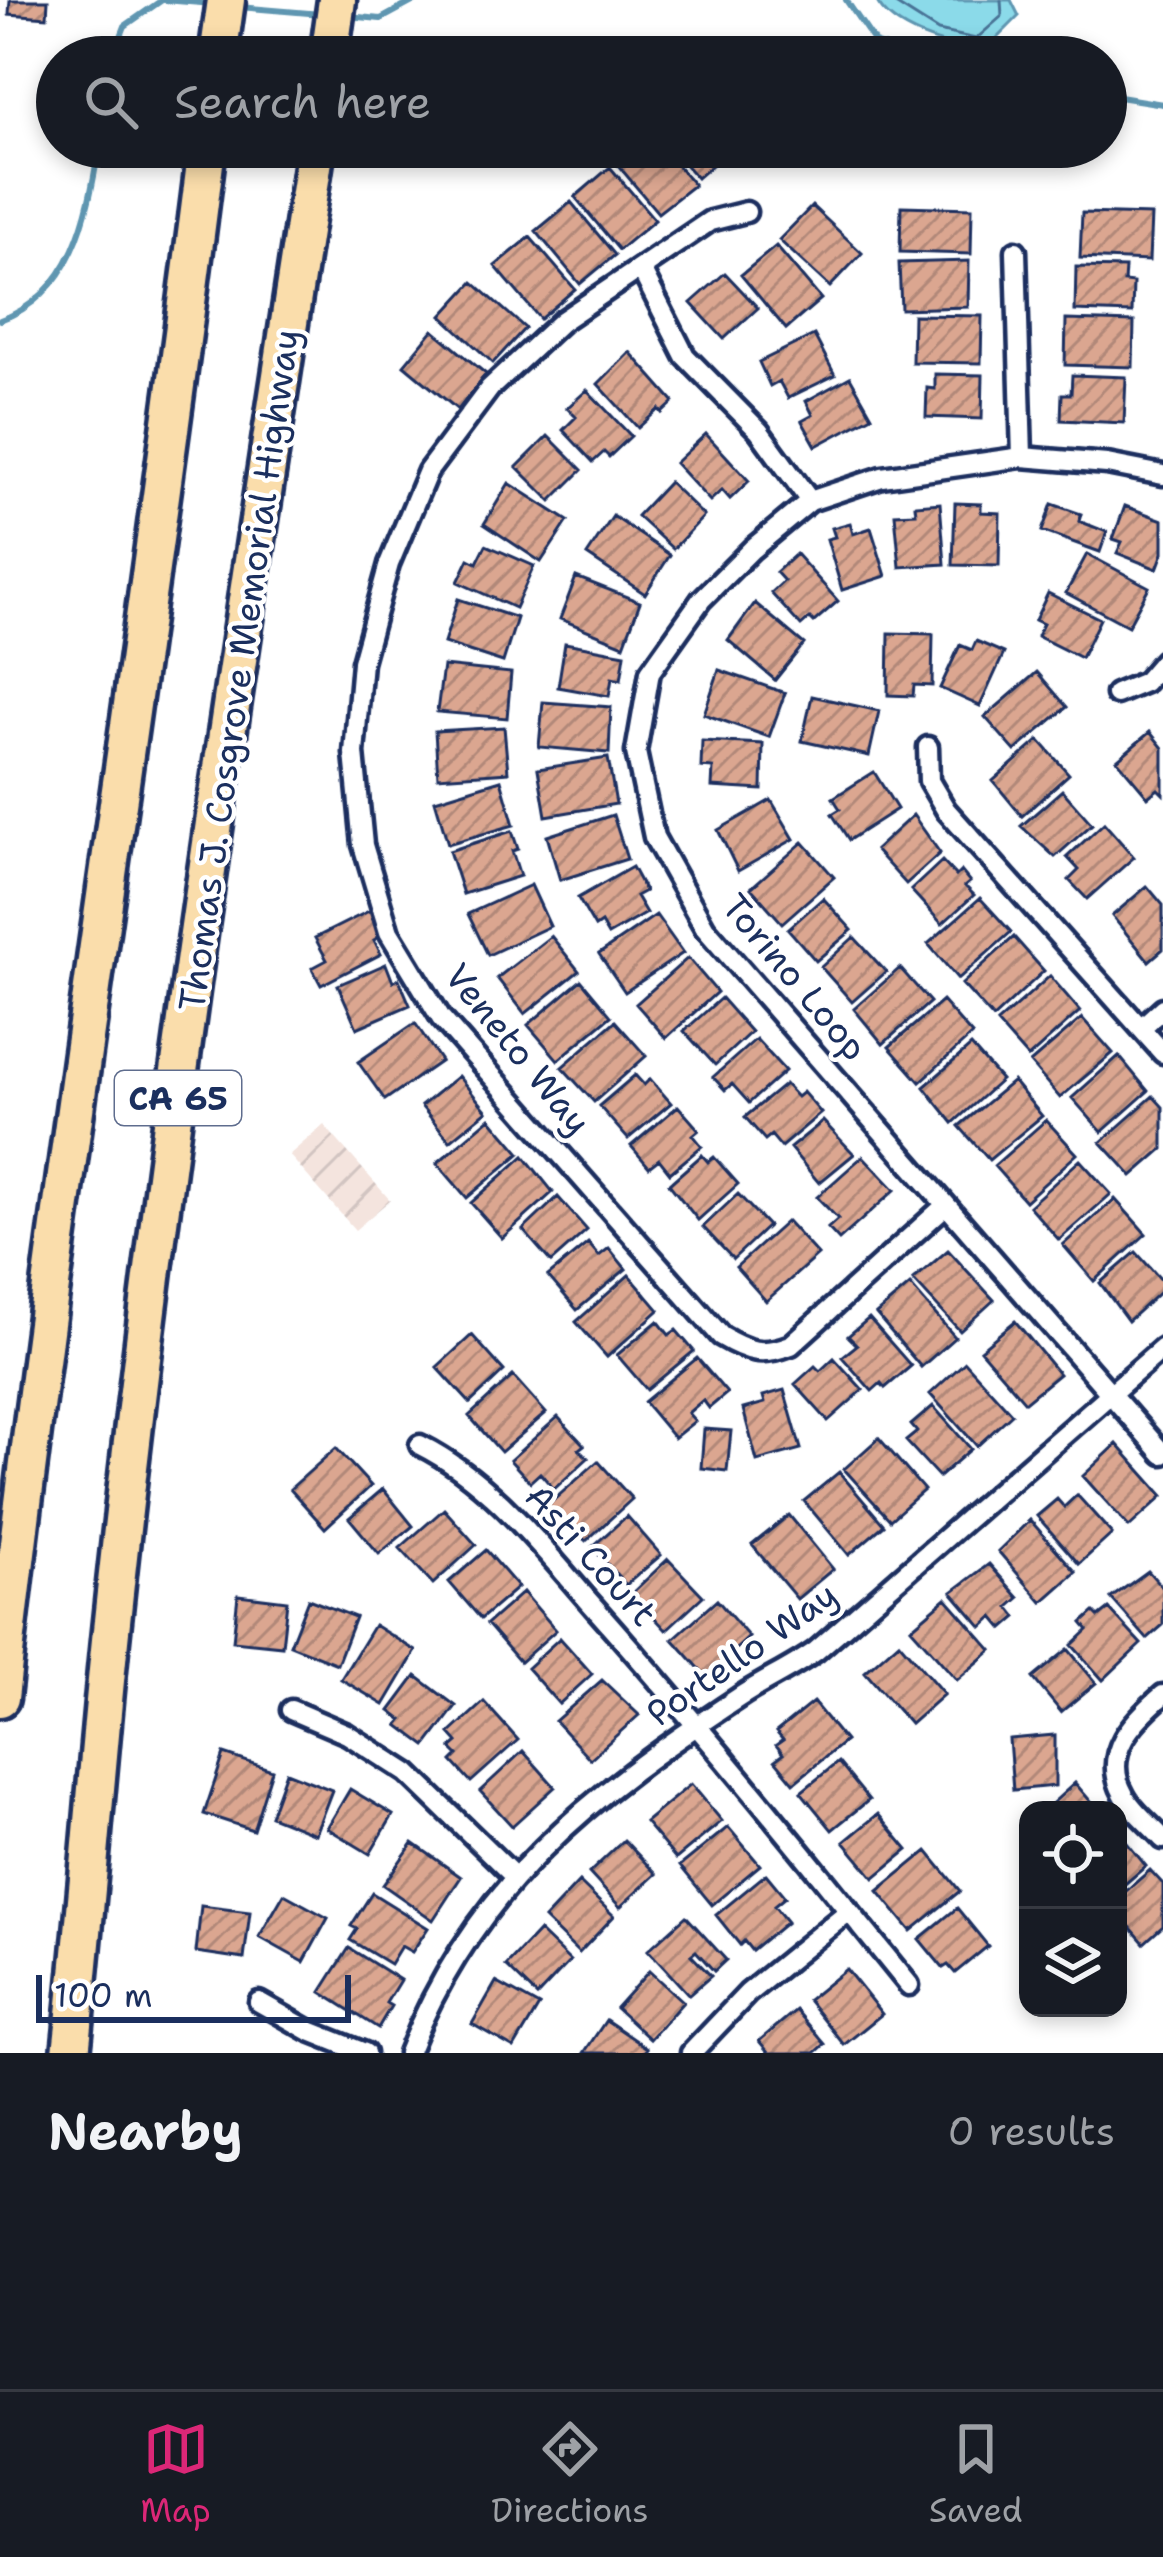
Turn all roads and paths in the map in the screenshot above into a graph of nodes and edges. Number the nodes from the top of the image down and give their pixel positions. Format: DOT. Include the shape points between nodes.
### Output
graph roads {
  1 [pos="226,0"];
  2 [pos="337,0"];
  3 [pos="221,36"];
  4 [pos="332,36"];
  5 [pos="204,168"];
  6 [pos="313,168"];
  7 [pos="746,212"];
  8 [pos="1016,251"];
  9 [pos="640,269"];
  10 [pos="1022,458"];
  11 [pos="1163,475"];
  12 [pos="809,501"];
  13 [pos="1163,661"];
  14 [pos="1116,694"];
  15 [pos="928,747"];
  16 [pos="1163,1008"];
  17 [pos="1141,1028"];
  18 [pos="1163,1053"];
  19 [pos="946,1204"];
  20 [pos="1163,1348"];
  21 [pos="1111,1394"];
  22 [pos="420,1445"];
  23 [pos="1163,1454"];
  24 [pos="1163,1695"];
  25 [pos="0,1698"];
  26 [pos="291,1710"];
  27 [pos="698,1725"];
  28 [pos="1163,1839"];
  29 [pos="514,1876"];
  30 [pos="849,1911"];
  31 [pos="909,1985"];
  32 [pos="259,2002"];
  33 [pos="71,2053"];
  34 [pos="364,2053"];
  35 [pos="408,2053"];
  36 [pos="691,2053"];
  1 -- 3 [label="highway"];
  2 -- 4 [label="highway"];
  5 -- 25 [label="highway, CA 65" via="49,1282"];
  6 -- 33 [label="highway, Thomas J. Cosgrove Memorial Highway / CA 65" via="153,1286"];
  7 -- 9 [label="street, Veneto Way" via="710,220"];
  8 -- 10 [label="street"];
  9 -- 12 [label="street" via="685,356 760,430"];
  9 -- 19 [label="street, Veneto Way" via="562,321 490,388 428,472 388,564 362,662 355,753 363,844 389,932 441,1018 721,1336 744,1349 766,1354 791,1345"];
  10 -- 11 [label="street, Torino Loop"];
  10 -- 12 [label="street, Torino Loop" via="882,478"];
  12 -- 19 [label="street, Torino Loop" via="701,600 650,672 636,752 654,837 705,928"];
  13 -- 14 [label="street" via="1145,682"];
  15 -- 17 [label="street" via="929,781 946,811"];
  16 -- 17 [label="street"];
  17 -- 18 [label="street"];
  19 -- 21 [label="street, Torino Loop"];
  20 -- 21 [label="street, Portello Way"];
  21 -- 23 [label="street, Torino Loop"];
  21 -- 27 [label="street, Portello Way" via="816,1652"];
  22 -- 27 [label="street, Asti Court" via="509,1512"];
  24 -- 28 [label="street" via="1122,1738 1117,1761 1122,1793"];
  26 -- 29 [label="street" via="408,1773"];
  27 -- 29 [label="street, Portello Way" via="600,1794"];
  27 -- 30 [label="street, Asti Court"];
  29 -- 35 [label="street, Portello Way" via="458,1952"];
  30 -- 31 [label="street, Asti Court"];
  30 -- 36 [label="street" via="748,1993"];
  32 -- 34 [label="street"];
}
